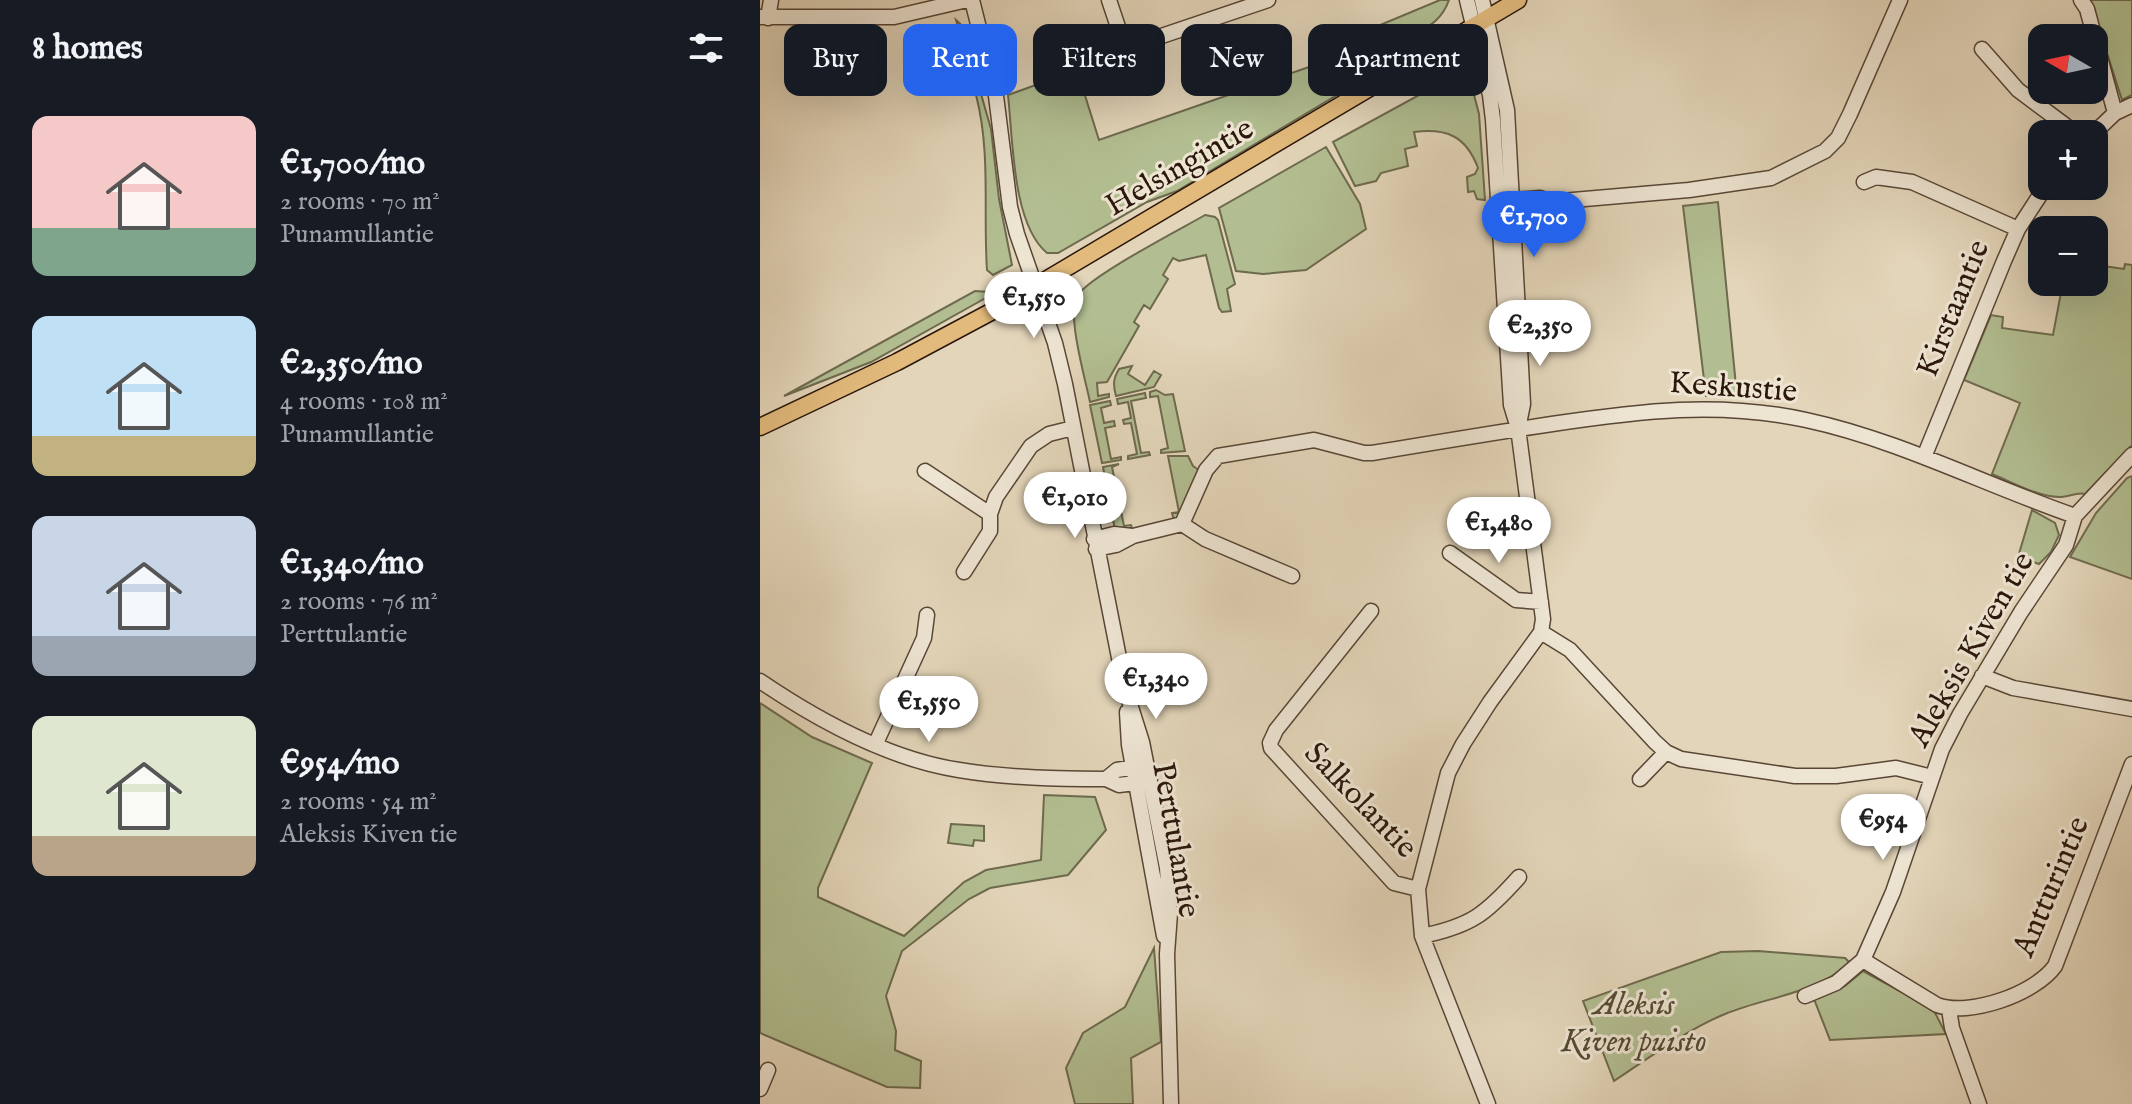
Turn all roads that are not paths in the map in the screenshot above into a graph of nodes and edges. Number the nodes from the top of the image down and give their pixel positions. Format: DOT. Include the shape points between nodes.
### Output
graph roads {
  1 [pos="771,0"];
  2 [pos="970,0"];
  3 [pos="1109,0"];
  4 [pos="1268,0"];
  5 [pos="1467,0"];
  6 [pos="1482,0"];
  7 [pos="1518,0"];
  8 [pos="1900,0"];
  9 [pos="2081,0"];
  10 [pos="764,17"];
  11 [pos="1480,22"];
  12 [pos="1982,49"];
  13 [pos="2132,105"];
  14 [pos="2115,113"];
  15 [pos="2058,120"];
  16 [pos="2108,120"];
  17 [pos="1864,182"];
  18 [pos="2037,200"];
  19 [pos="1508,210"];
  20 [pos="2018,229"];
  21 [pos="1034,286"];
  22 [pos="760,427"];
  23 [pos="1073,428"];
  24 [pos="1518,428"];
  25 [pos="2132,455"];
  26 [pos="1924,457"];
  27 [pos="925,471"];
  28 [pos="990,514"];
  29 [pos="2075,516"];
  30 [pos="1182,524"];
  31 [pos="1095,544"];
  32 [pos="1450,553"];
  33 [pos="964,572"];
  34 [pos="1292,576"];
  35 [pos="1541,602"];
  36 [pos="1371,611"];
  37 [pos="927,615"];
  38 [pos="1541,632"];
  39 [pos="1982,676"];
  40 [pos="760,681"];
  41 [pos="2132,709"];
  42 [pos="876,743"];
  43 [pos="1666,752"];
  44 [pos="2132,764"];
  45 [pos="1142,774"];
  46 [pos="1932,777"];
  47 [pos="1640,779"];
  48 [pos="1519,877"];
  49 [pos="1418,889"];
  50 [pos="1422,936"];
  51 [pos="1863,960"];
  52 [pos="1805,996"];
  53 [pos="1949,1009"];
  54 [pos="768,1070"];
  55 [pos="760,1089"];
  56 [pos="1171,1104"];
  57 [pos="1488,1104"];
  58 [pos="1979,1104"];
  1 -- 10 [label="street"];
  2 -- 10 [label="street" via="894,17"];
  2 -- 21 [label="street, Perttulantie" via="996,96 1010,207"];
  3 -- 4 [label="street" via="1129,47"];
  5 -- 11 [label="street"];
  6 -- 11 [label="street"];
  7 -- 11 [label="main road, Helsingintie"];
  8 -- 19 [label="street" via="1850,114 1825,151 1771,178 1550,202 1540,211"];
  9 -- 14 [label="street"];
  11 -- 19 [label="street"];
  11 -- 21 [label="main road, Helsingintie"];
  12 -- 15 [label="street" via="2018,90"];
  13 -- 14 [label="street"];
  14 -- 16 [label="street"];
  17 -- 20 [label="street" via="1876,177 1912,182"];
  18 -- 20 [label="street, Kirstaantie"];
  19 -- 24 [label="street" via="1511,405"];
  20 -- 26 [label="street, Kirstaantie"];
  21 -- 22 [label="main road, Helsingintie" via="897,362"];
  21 -- 23 [label="street, Perttulantie" via="1055,343"];
  23 -- 28 [label="street" via="1031,446"];
  23 -- 31 [label="street, Perttulantie"];
  24 -- 26 [label="street, Keskustie" via="1660,410 1724,409 1809,421"];
  24 -- 30 [label="street, Keskustie" via="1372,453 1314,440 1218,456 1206,470"];
  24 -- 35 [label="street"];
  25 -- 29 [label="street, Aleksis Kiven tie"];
  26 -- 29 [label="street, Keskustie"];
  27 -- 28 [label="street"];
  28 -- 33 [label="street" via="990,531"];
  29 -- 39 [label="street, Aleksis Kiven tie" via="2066,545"];
  30 -- 31 [label="street" via="1133,536 1114,534"];
  30 -- 34 [label="street"];
  31 -- 45 [label="street, Perttulantie"];
  32 -- 35 [label="street" via="1516,600"];
  35 -- 38 [label="street"];
  36 -- 49 [label="street, Salkolantie" via="1270,743 1394,883"];
  37 -- 42 [label="street" via="924,638"];
  38 -- 43 [label="street" via="1570,650"];
  38 -- 49 [label="street" via="1497,691 1448,773"];
  39 -- 41 [label="street" via="2013,688"];
  39 -- 46 [label="street, Aleksis Kiven tie"];
  40 -- 42 [label="street" via="820,718"];
  42 -- 45 [label="street" via="919,761 1002,776 1106,779 1119,785"];
  43 -- 46 [label="street" via="1699,763 1795,776 1896,768"];
  43 -- 47 [label="street"];
  44 -- 53 [label="street, Antturintie" via="2046,979 1971,1009"];
  45 -- 56 [label="street, Perttulantie" via="1167,954"];
  46 -- 51 [label="street, Aleksis Kiven tie" via="1893,892"];
  48 -- 50 [label="street" via="1466,925"];
  49 -- 50 [label="street"];
  50 -- 57 [label="street"];
  51 -- 52 [label="street, Aleksis Kiven tie" via="1836,983"];
  51 -- 53 [label="street"];
  53 -- 58 [label="street"];
  54 -- 55 [label="street"];
}
